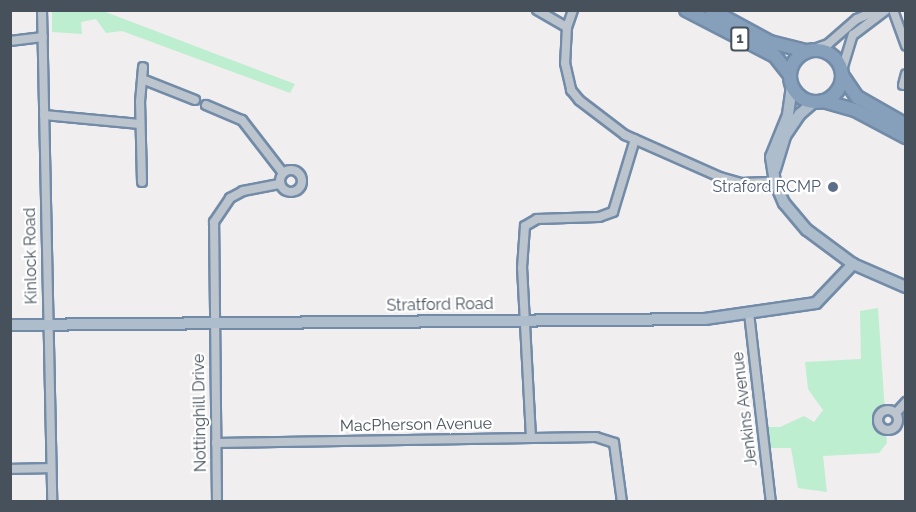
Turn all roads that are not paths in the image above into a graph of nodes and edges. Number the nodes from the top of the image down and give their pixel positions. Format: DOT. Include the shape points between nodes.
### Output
graph roads {
  1 [pos="42,10"];
  2 [pos="537,10"];
  3 [pos="573,10"];
  4 [pos="686,10"];
  5 [pos="711,10"];
  6 [pos="877,10"];
  7 [pos="886,10"];
  8 [pos="893,10"];
  9 [pos="567,27"];
  10 [pos="43,37"];
  11 [pos="10,40"];
  12 [pos="906,46"];
  13 [pos="809,50"];
  14 [pos="143,67"];
  15 [pos="842,72"];
  16 [pos="906,74"];
  17 [pos="142,80"];
  18 [pos="791,80"];
  19 [pos="903,85"];
  20 [pos="195,100"];
  21 [pos="819,101"];
  22 [pos="206,105"];
  23 [pos="44,115"];
  24 [pos="140,123"];
  25 [pos="906,125"];
  26 [pos="906,136"];
  27 [pos="635,139"];
  28 [pos="283,173"];
  29 [pos="774,179"];
  30 [pos="142,182"];
  31 [pos="280,184"];
  32 [pos="853,264"];
  33 [pos="906,287"];
  34 [pos="749,314"];
  35 [pos="525,318"];
  36 [pos="47,325"];
  37 [pos="213,325"];
  38 [pos="10,326"];
  39 [pos="906,402"];
  40 [pos="896,413"];
  41 [pos="531,438"];
  42 [pos="216,443"];
  43 [pos="51,468"];
  44 [pos="10,469"];
  45 [pos="52,501"];
  46 [pos="217,501"];
  47 [pos="622,501"];
  48 [pos="771,501"];
  1 -- 10 [label="street, Kinlock Road"];
  2 -- 9 [label="street"];
  3 -- 9 [label="street"];
  4 -- 18 [label="highway, 1" via="768,52"];
  5 -- 13 [label="highway, 1" via="770,42"];
  6 -- 13 [label="street" via="857,19 828,44"];
  7 -- 15 [label="street" via="853,35"];
  8 -- 12 [label="street"];
  9 -- 27 [label="street" via="565,63 571,90 595,113"];
  10 -- 11 [label="street"];
  10 -- 23 [label="street, Kinlock Road"];
  13 -- 15 [label="highway" via="827,52"];
  13 -- 18 [label="highway" via="795,60"];
  14 -- 17 [label="street"];
  15 -- 21 [label="highway" via="837,91"];
  15 -- 25 [label="highway" via="857,97"];
  16 -- 19 [label="street"];
  17 -- 20 [label="street"];
  17 -- 24 [label="street"];
  18 -- 21 [label="highway" via="801,97"];
  18 -- 29 [label="main road" via="788,115 772,148"];
  21 -- 26 [label="highway" via="855,110"];
  21 -- 29 [label="main road" via="800,114 785,136"];
  22 -- 28 [label="street" via="242,120"];
  23 -- 24 [label="street"];
  23 -- 36 [label="street, Kinlock Road"];
  24 -- 30 [label="street"];
  27 -- 29 [label="street" via="720,177 741,183"];
  27 -- 35 [label="street" via="613,212 599,218 537,219 525,226"];
  28 -- 31 [label="street"];
  28 -- 31 [label="street" via="297,171 302,185 291,192"];
  29 -- 32 [label="main road" via="797,221"];
  31 -- 37 [label="street, Nottinghill Drive" via="243,191 219,209 212,234"];
  32 -- 33 [label="main road"];
  32 -- 34 [label="main road, Stratford Road" via="816,303"];
  34 -- 35 [label="main road, Stratford Road" via="705,319"];
  34 -- 48 [label="street, Jenkins Avenue"];
  35 -- 37 [label="main road, Stratford Road"];
  35 -- 41 [label="street"];
  36 -- 37 [label="main road, Stratford Road"];
  36 -- 38 [label="main road, Stratford Road"];
  36 -- 43 [label="street, Kinlock Road"];
  37 -- 42 [label="street, Nottinghill Drive"];
  39 -- 40 [label="street"];
  41 -- 42 [label="street, MacPherson Avenue"];
  41 -- 47 [label="street, MacPherson Avenue" via="596,436 615,443"];
  42 -- 46 [label="street, Nottinghill Drive"];
  43 -- 44 [label="street"];
  43 -- 45 [label="street, Kinlock Road"];
}
